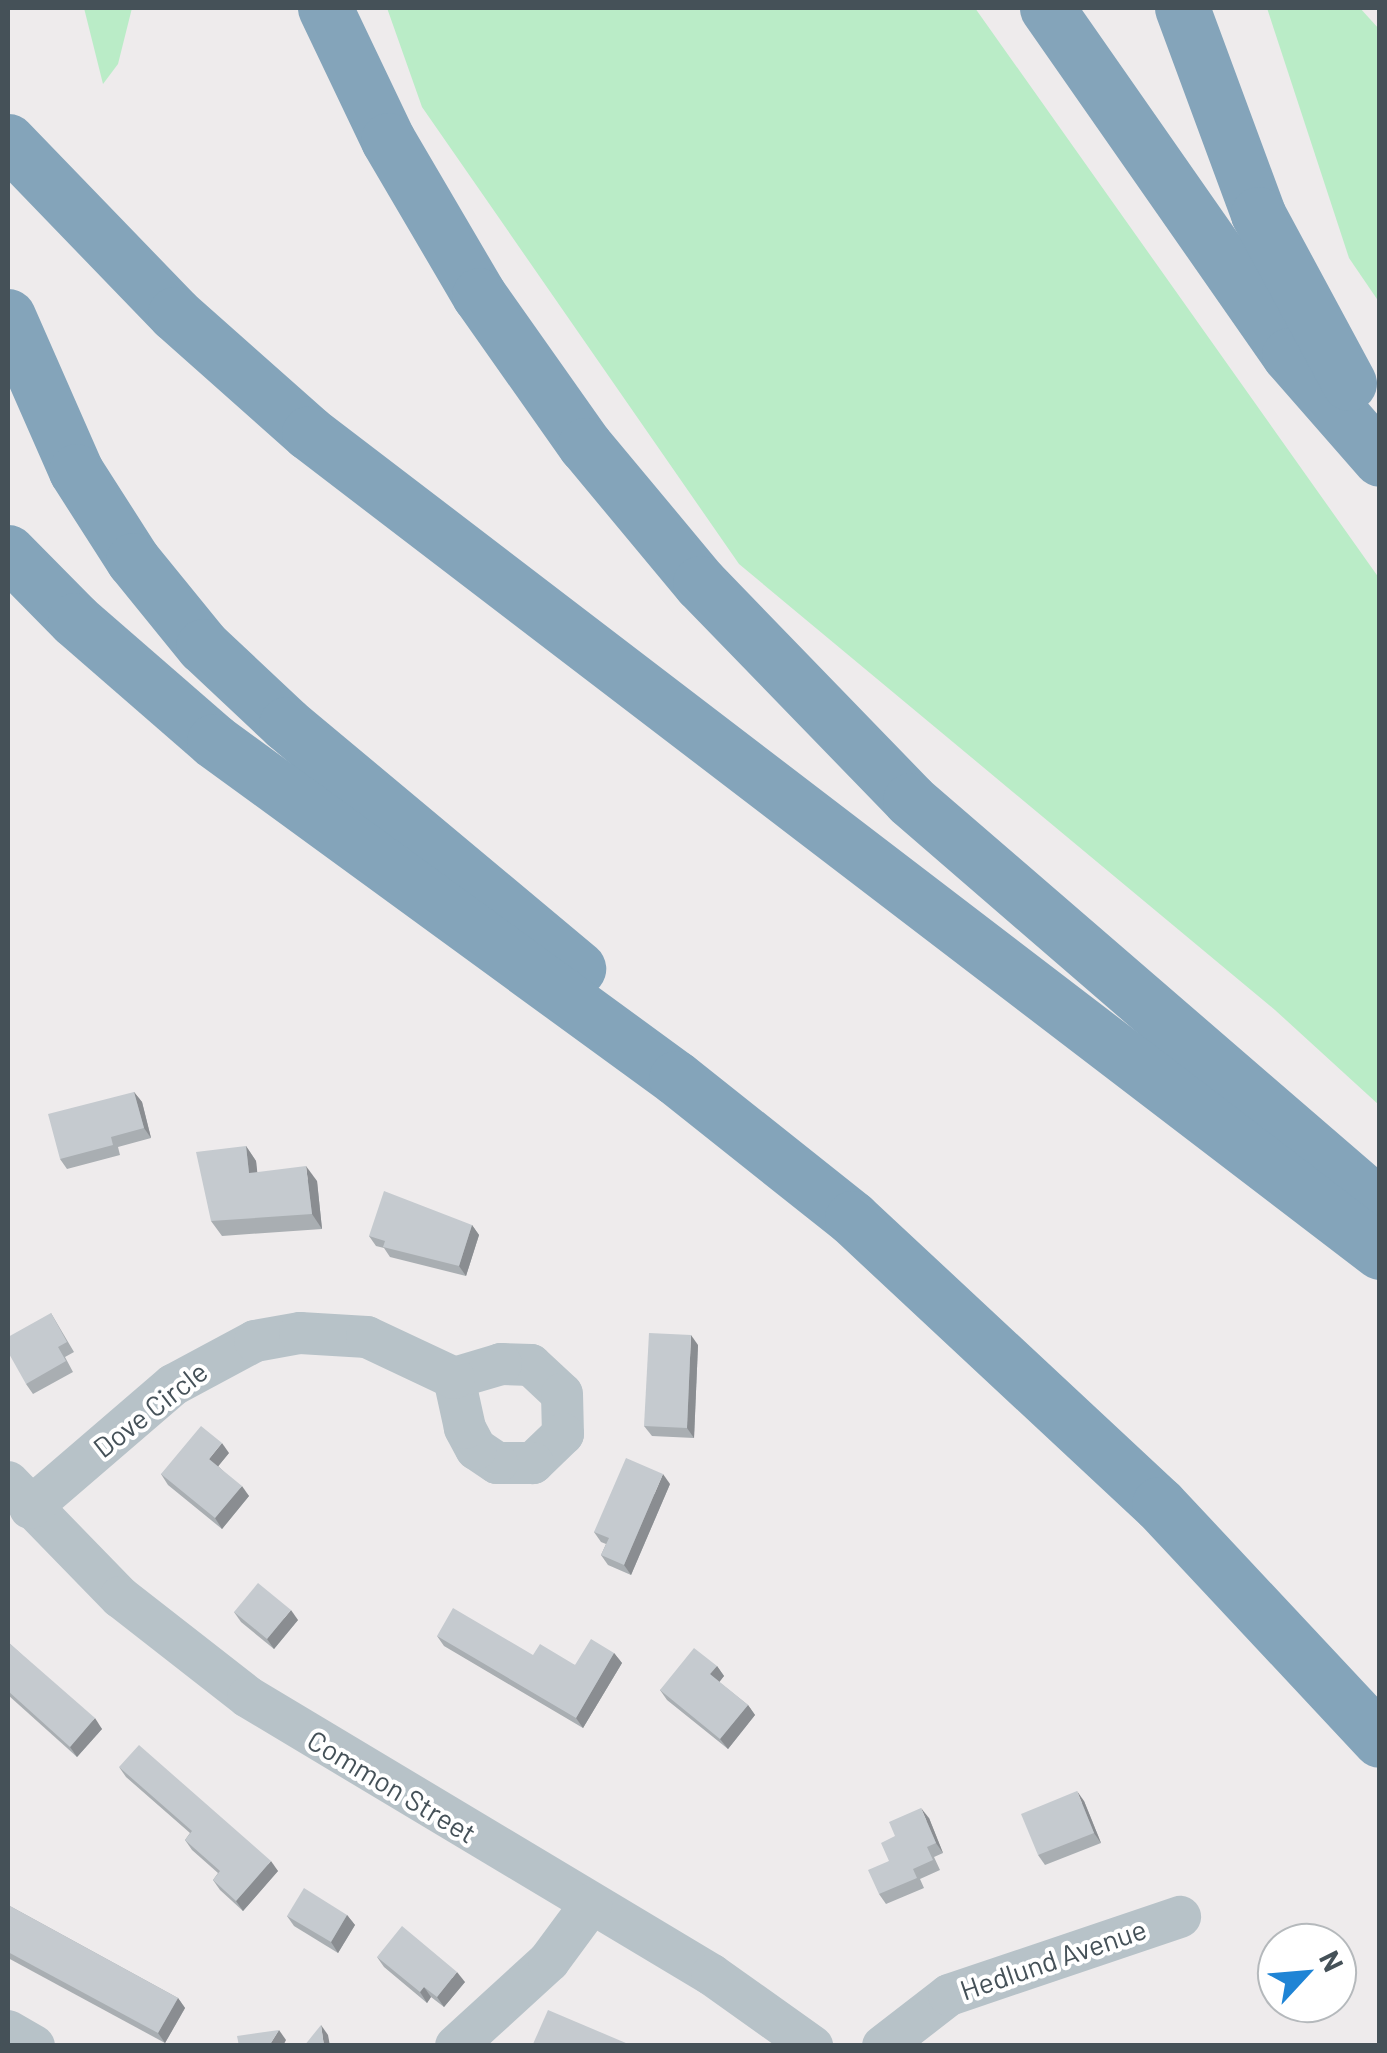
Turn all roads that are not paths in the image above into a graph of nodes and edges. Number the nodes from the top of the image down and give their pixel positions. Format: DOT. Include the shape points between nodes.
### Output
graph roads {
  1 [pos="326,8"];
  2 [pos="1047,8"];
  3 [pos="1182,8"];
  4 [pos="8,141"];
  5 [pos="8,316"];
  6 [pos="1380,433"];
  7 [pos="1380,459"];
  8 [pos="8,552"];
  9 [pos="808,1181"];
  10 [pos="1380,1206"];
  11 [pos="1380,1252"];
  12 [pos="454,1378"];
  13 [pos="19,1495"];
  14 [pos="1380,1744"];
  15 [pos="591,1904"];
  16 [pos="1180,1917"];
  17 [pos="8,2031"];
  18 [pos="34,2046"];
  19 [pos="456,2046"];
  20 [pos="812,2046"];
  21 [pos="883,2046"];
  1 -- 10 [label="highway" via="388,140 480,295 585,445 710,595 932,821"];
  2 -- 7 [label="highway" via="1289,355"];
  3 -- 6 [label="highway" via="1258,214"];
  4 -- 11 [label="highway" via="175,314 309,433"];
  5 -- 9 [label="highway" via="76,471 133,560 203,646 286,724 578,968"];
  8 -- 9 [label="highway" via="214,741"];
  9 -- 14 [label="highway" via="1118,1463"];
  12 -- 13 [label="street, Dove Circle" via="367,1337 300,1332 254,1342 193,1370"];
  13 -- 15 [label="street, Common Street" via="145,1619 248,1698"];
  15 -- 19 [label="street" via="549,1961"];
  15 -- 20 [label="street, Common Street"];
  16 -- 21 [label="street, Hedlund Avenue" via="949,1995"];
  17 -- 18 [label="street"];
}
